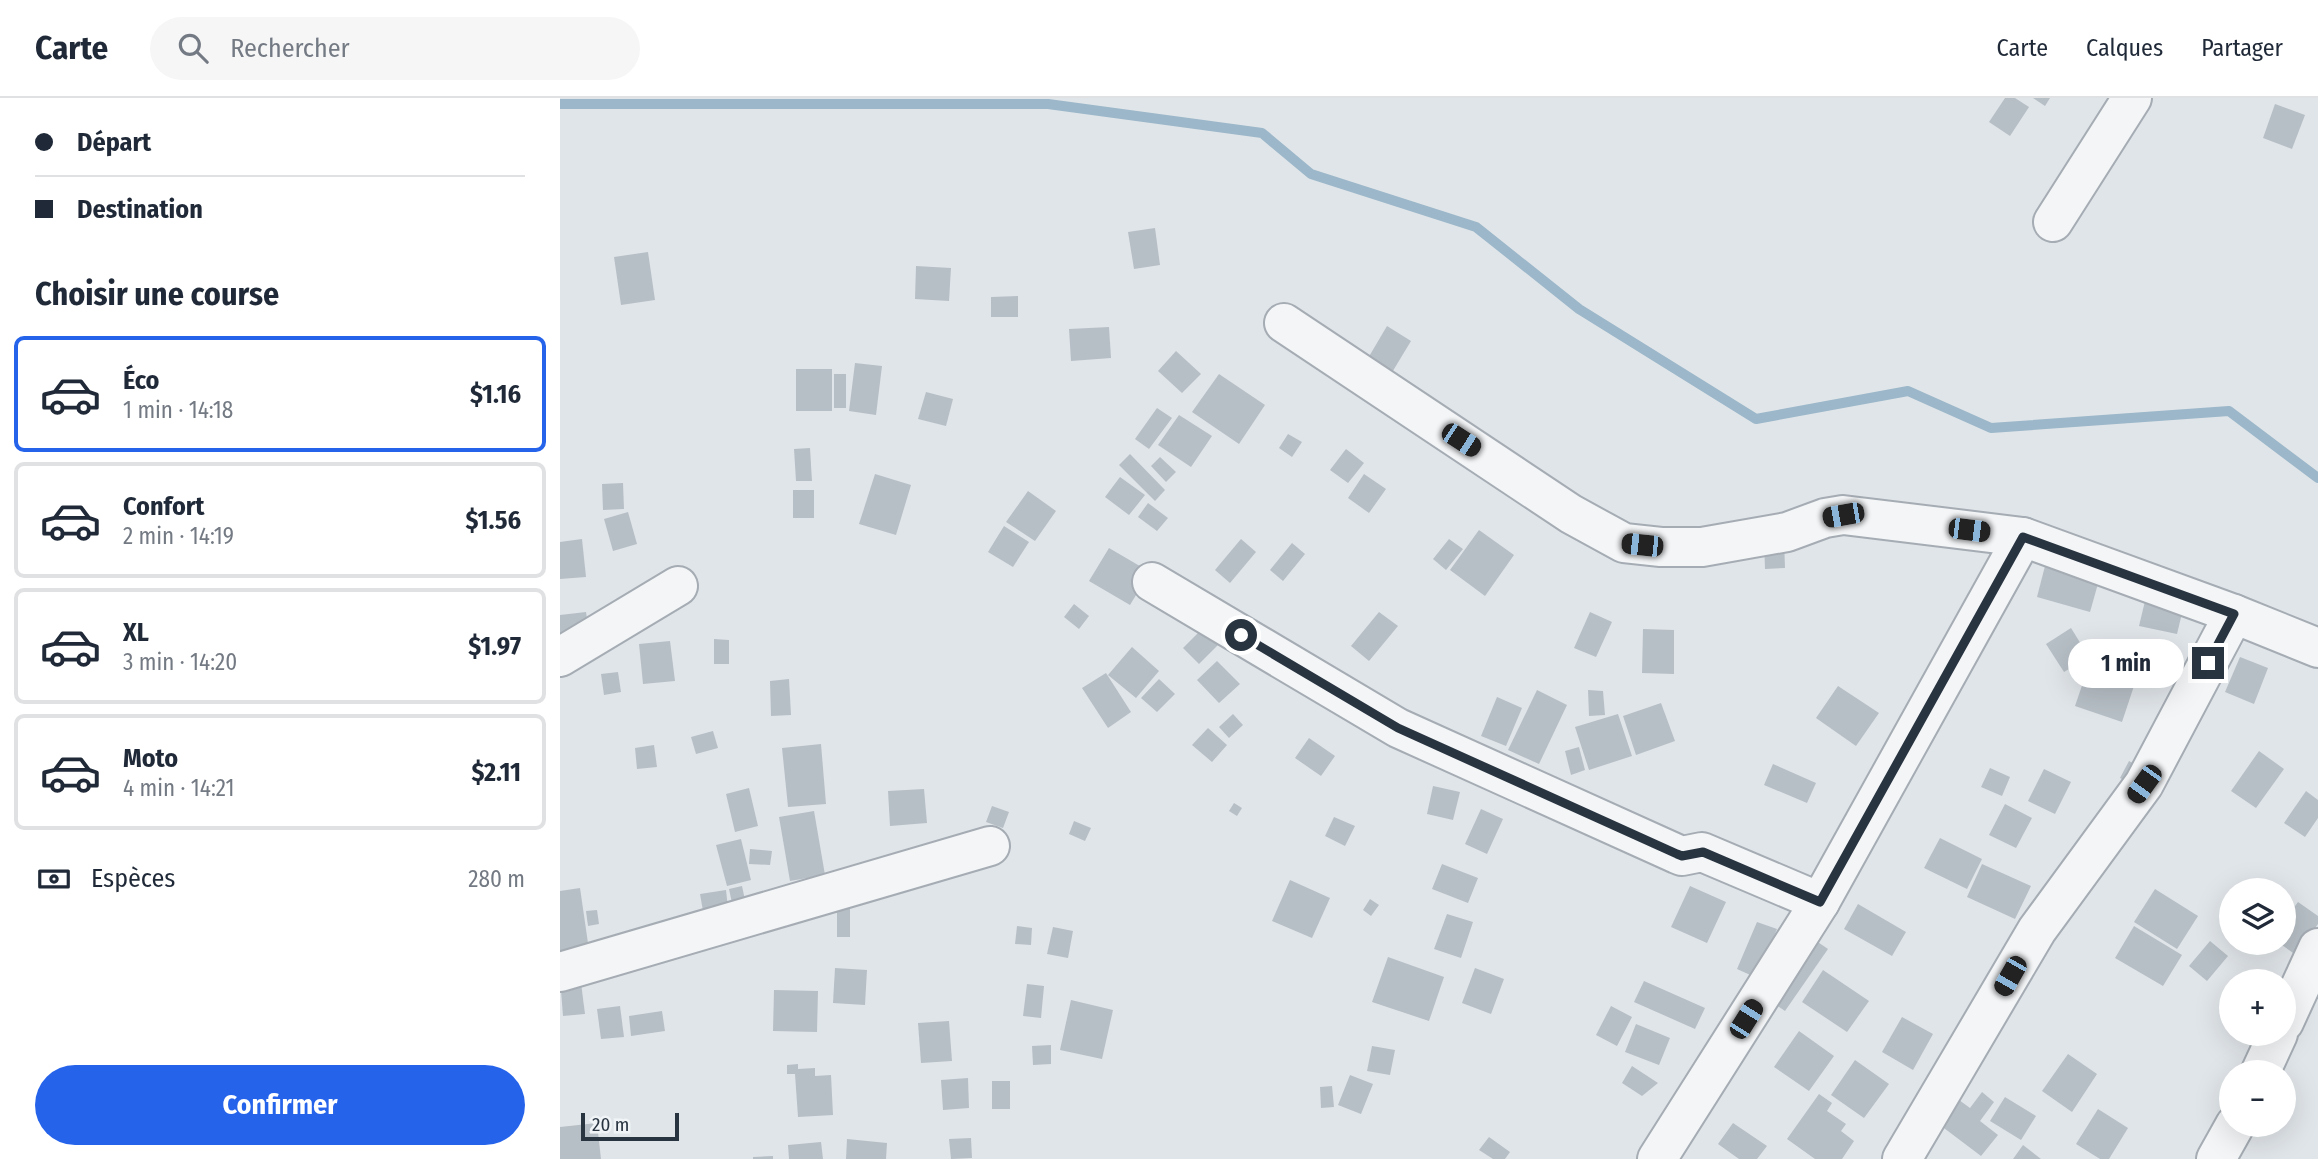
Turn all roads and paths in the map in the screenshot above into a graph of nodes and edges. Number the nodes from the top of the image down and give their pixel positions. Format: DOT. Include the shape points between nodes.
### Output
graph roads {
  1 [pos="2132,98"];
  2 [pos="2053,222"];
  3 [pos="1284,323"];
  4 [pos="2023,537"];
  5 [pos="1152,582"];
  6 [pos="678,586"];
  7 [pos="2234,614"];
  8 [pos="2318,648"];
  9 [pos="560,657"];
  10 [pos="990,846"];
  11 [pos="1820,902"];
  12 [pos="2318,948"];
  13 [pos="560,972"];
  14 [pos="2296,996"];
  15 [pos="2228,1137"];
  16 [pos="1657,1159"];
  17 [pos="1902,1159"];
  18 [pos="2216,1159"];
  1 -- 2 [label="street"];
  3 -- 4 [label="street" via="1571,514 1624,543 1703,547 1787,532 1843,515"];
  4 -- 7 [label="street"];
  4 -- 11 [label="street"];
  5 -- 11 [label="street" via="1398,728 1677,854 1703,852"];
  6 -- 9 [label="street"];
  7 -- 8 [label="street"];
  7 -- 17 [label="street" via="2144,784 2037,930"];
  10 -- 13 [label="street"];
  11 -- 16 [label="street"];
  12 -- 14 [label="street"];
  15 -- 18 [label="street"];
}
